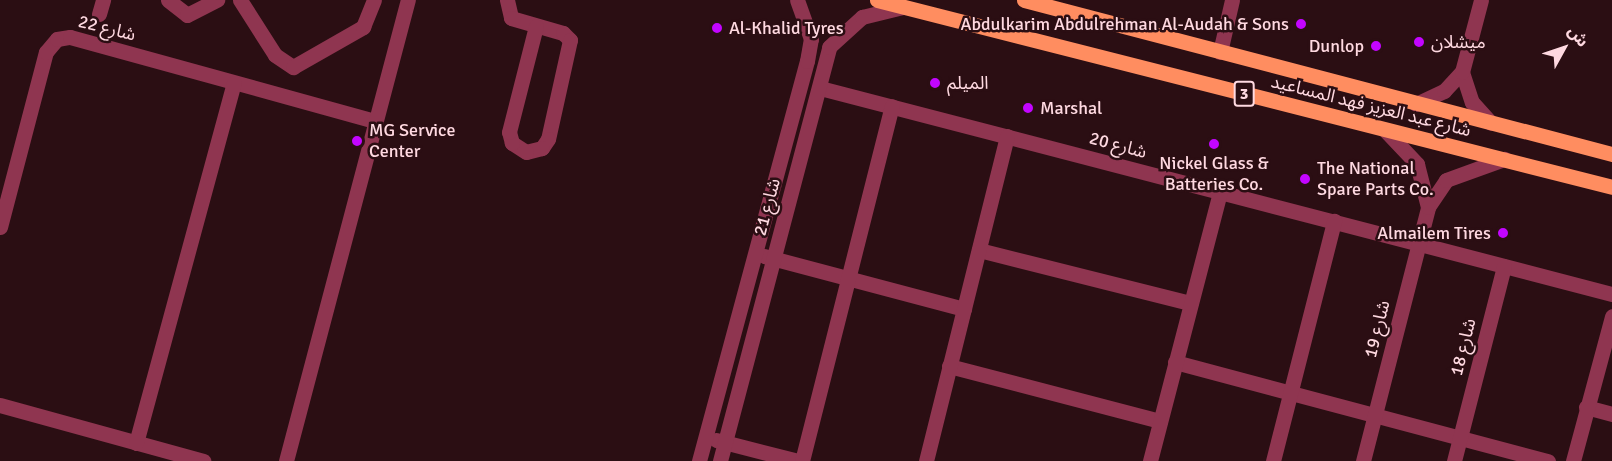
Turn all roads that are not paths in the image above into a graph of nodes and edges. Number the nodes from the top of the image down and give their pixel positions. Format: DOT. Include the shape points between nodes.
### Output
graph roads {
  1 [pos="168,0"];
  2 [pos="217,0"];
  3 [pos="240,0"];
  4 [pos="374,0"];
  5 [pos="507,0"];
  6 [pos="797,0"];
  7 [pos="877,0"];
  8 [pos="1024,0"];
  9 [pos="1232,0"];
  10 [pos="1481,0"];
  11 [pos="406,1"];
  12 [pos="903,7"];
  13 [pos="536,26"];
  14 [pos="1220,52"];
  15 [pos="1462,72"];
  16 [pos="234,83"];
  17 [pos="820,87"];
  18 [pos="1416,104"];
  19 [pos="892,106"];
  20 [pos="375,121"];
  21 [pos="1491,123"];
  22 [pos="1385,129"];
  23 [pos="1007,136"];
  24 [pos="1612,154"];
  25 [pos="1504,159"];
  26 [pos="1612,187"];
  27 [pos="1220,192"];
  28 [pos="1428,207"];
  29 [pos="1334,221"];
  30 [pos="0,227"];
  31 [pos="1419,244"];
  32 [pos="979,250"];
  33 [pos="755,254"];
  34 [pos="774,260"];
  35 [pos="1504,266"];
  36 [pos="850,281"];
  37 [pos="1612,294"];
  38 [pos="1190,303"];
  39 [pos="964,309"];
  40 [pos="1612,316"];
  41 [pos="1175,362"];
  42 [pos="949,366"];
  43 [pos="1290,392"];
  44 [pos="0,405"];
  45 [pos="1586,407"];
  46 [pos="1612,414"];
  47 [pos="1375,415"];
  48 [pos="1160,421"];
  49 [pos="705,437"];
  50 [pos="1460,438"];
  51 [pos="136,442"];
  52 [pos="725,443"];
  53 [pos="203,461"];
  54 [pos="286,461"];
  55 [pos="699,461"];
  56 [pos="720,461"];
  57 [pos="800,461"];
  58 [pos="926,461"];
  59 [pos="1150,461"];
  60 [pos="1272,461"];
  61 [pos="1363,461"];
  62 [pos="1454,461"];
  63 [pos="1548,461"];
  64 [pos="1573,461"];
  1 -- 2 [label="street" via="187,15"];
  3 -- 4 [label="street" via="275,55 293,67 363,27"];
  5 -- 13 [label="street" via="511,18"];
  6 -- 33 [label="street, شارع 21" via="811,39"];
  7 -- 12 [label="main road, شارع عبد العزيز فهد المساعيد / 3"];
  8 -- 14 [label="main road, شارع عبد العزيز فهد المساعيد / 3"];
  9 -- 14 [label="street"];
  10 -- 15 [label="street"];
  11 -- 20 [label="street"];
  12 -- 17 [label="street, شارع 21" via="862,17 836,37"];
  12 -- 22 [label="main road, شارع عبد العزيز فهد المساعيد / 3"];
  13 -- 13 [label="street" via="567,34 571,44 548,139 542,148 526,152 512,143 509,132"];
  14 -- 18 [label="main road, شارع عبد العزيز فهد المساعيد / 3"];
  15 -- 18 [label="street" via="1444,91"];
  15 -- 21 [label="street" via="1472,102"];
  16 -- 20 [label="street, شارع 22"];
  16 -- 30 [label="street, شارع 22" via="70,37 57,39 46,52"];
  16 -- 51 [label="street"];
  17 -- 19 [label="street, شارع 20"];
  17 -- 34 [label="street, شارع 21"];
  18 -- 21 [label="main road, شارع عبد العزيز فهد المساعيد / 3"];
  19 -- 23 [label="street, شارع 20"];
  19 -- 36 [label="street"];
  20 -- 54 [label="street"];
  21 -- 24 [label="main road, شارع عبد العزيز فهد المساعيد / 3"];
  22 -- 25 [label="main road, شارع عبد العزيز فهد المساعيد / 3"];
  22 -- 28 [label="street, شارع 19" via="1417,164"];
  23 -- 27 [label="street, شارع 20"];
  23 -- 32 [label="street"];
  25 -- 26 [label="main road, شارع عبد العزيز فهد المساعيد / 3"];
  25 -- 28 [label="street, شارع 19" via="1446,180"];
  27 -- 29 [label="street, شارع 20"];
  27 -- 38 [label="street"];
  28 -- 31 [label="street, شارع 19"];
  29 -- 31 [label="street, شارع 20"];
  29 -- 43 [label="street"];
  31 -- 35 [label="street"];
  31 -- 47 [label="street, شارع 19"];
  32 -- 38 [label="street"];
  32 -- 39 [label="street"];
  33 -- 34 [label="street"];
  33 -- 49 [label="street, شارع 21"];
  34 -- 36 [label="street"];
  34 -- 52 [label="street, شارع 21"];
  35 -- 37 [label="street"];
  35 -- 50 [label="street, شارع 18"];
  36 -- 39 [label="street"];
  36 -- 57 [label="street"];
  38 -- 41 [label="street"];
  39 -- 42 [label="street"];
  40 -- 45 [label="street"];
  41 -- 43 [label="street"];
  41 -- 48 [label="street"];
  42 -- 48 [label="street"];
  42 -- 58 [label="street"];
  43 -- 47 [label="street"];
  43 -- 60 [label="street"];
  44 -- 51 [label="street"];
  45 -- 46 [label="street"];
  45 -- 64 [label="street"];
  47 -- 50 [label="street"];
  47 -- 61 [label="street, شارع 19"];
  48 -- 59 [label="street"];
  49 -- 52 [label="street"];
  49 -- 55 [label="street, شارع 21"];
  50 -- 62 [label="street, شارع 18"];
  50 -- 63 [label="street"];
  51 -- 53 [label="street"];
  52 -- 56 [label="street, شارع 21"];
  52 -- 57 [label="street"];
}
